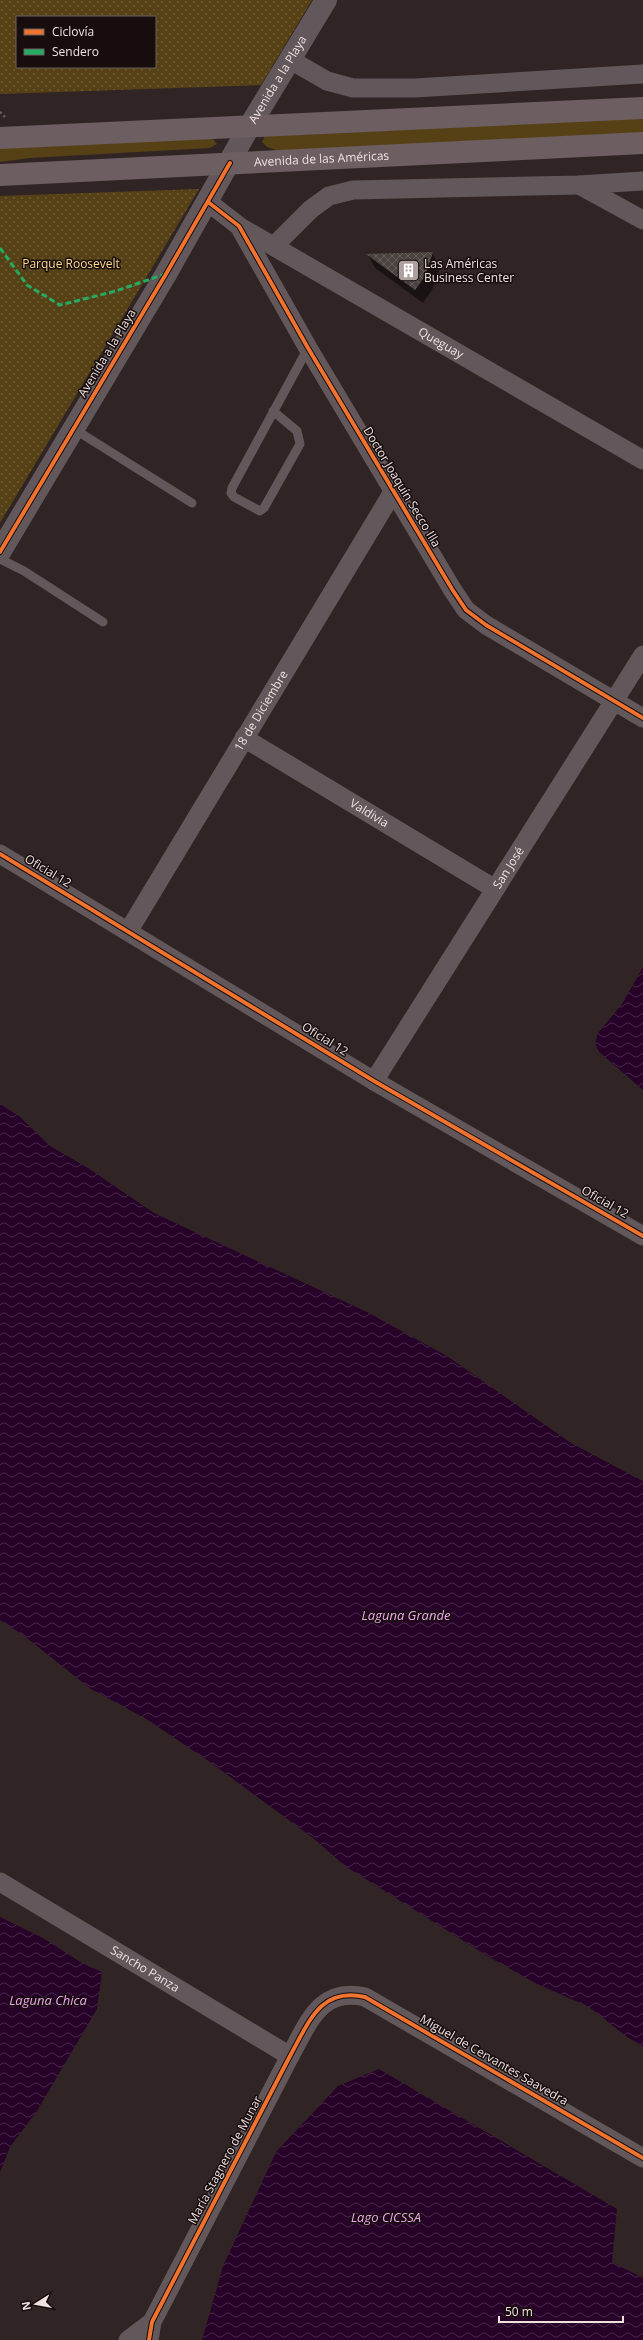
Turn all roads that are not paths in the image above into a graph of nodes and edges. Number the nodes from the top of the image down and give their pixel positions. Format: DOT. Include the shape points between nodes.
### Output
graph roads {
  1 [pos="326,0"];
  2 [pos="289,59"];
  3 [pos="643,74"];
  4 [pos="643,108"];
  5 [pos="250,127"];
  6 [pos="0,138"];
  7 [pos="643,143"];
  8 [pos="230,163"];
  9 [pos="0,175"];
  10 [pos="643,181"];
  11 [pos="579,185"];
  12 [pos="208,202"];
  13 [pos="643,220"];
  14 [pos="239,226"];
  15 [pos="274,246"];
  16 [pos="308,348"];
  17 [pos="273,411"];
  18 [pos="74,429"];
  19 [pos="643,460"];
  20 [pos="393,492"];
  21 [pos="192,504"];
  22 [pos="0,552"];
  23 [pos="0,559"];
  24 [pos="102,622"];
  25 [pos="643,655"];
  26 [pos="614,701"];
  27 [pos="643,718"];
  28 [pos="244,738"];
  29 [pos="0,854"];
  30 [pos="495,889"];
  31 [pos="129,930"];
  32 [pos="374,1081"];
  33 [pos="643,1236"];
  34 [pos="0,1882"];
  35 [pos="332,1998"];
  36 [pos="290,2056"];
  37 [pos="643,2158"];
  38 [pos="150,2331"];
  39 [pos="128,2340"];
  1 -- 2 [label="street, Avenida a la Playa"];
  2 -- 3 [label="street" via="327,81 353,88 415,88"];
  2 -- 5 [label="street, Avenida a la Playa"];
  4 -- 5 [label="highway"];
  5 -- 6 [label="highway"];
  5 -- 8 [label="street, Avenida a la Playa"];
  7 -- 8 [label="highway, Avenida de las Américas"];
  8 -- 9 [label="highway, Avenida de las Américas"];
  8 -- 12 [label="street, Avenida a la Playa"];
  10 -- 11 [label="street"];
  11 -- 13 [label="street"];
  11 -- 15 [label="street" via="353,190 329,196 311,209"];
  12 -- 14 [label="street, Doctor Joaquín Secco Illa"];
  12 -- 18 [label="street, Avenida a la Playa"];
  14 -- 15 [label="street, Queguay"];
  14 -- 16 [label="street, Doctor Joaquín Secco Illa"];
  15 -- 19 [label="street, Queguay"];
  16 -- 17 [label="lane"];
  16 -- 20 [label="street, Doctor Joaquín Secco Illa"];
  17 -- 17 [label="lane" via="231,493 260,511 300,444 297,431"];
  18 -- 21 [label="lane"];
  18 -- 22 [label="street, Avenida a la Playa"];
  20 -- 26 [label="street, Doctor Joaquín Secco Illa" via="466,610 486,625"];
  20 -- 28 [label="street, 18 de Diciembre"];
  23 -- 24 [label="lane" via="24,571"];
  25 -- 26 [label="street, San José"];
  26 -- 27 [label="street, Doctor Joaquín Secco Illa"];
  26 -- 30 [label="street, San José"];
  28 -- 30 [label="street, Valdivia"];
  28 -- 31 [label="street, 18 de Diciembre"];
  29 -- 31 [label="street, Oficial 12"];
  30 -- 32 [label="street, San José"];
  31 -- 32 [label="street, Oficial 12"];
  32 -- 33 [label="street, Oficial 12"];
  34 -- 36 [label="street, Sancho Panza"];
  35 -- 36 [label="street, María Stagnero de Munar" via="314,2013"];
  35 -- 37 [label="street, Miguel de Cervantes Saavedra" via="351,1994 366,1998"];
  36 -- 38 [label="street, María Stagnero de Munar"];
  38 -- 39 [label="street"];
}
